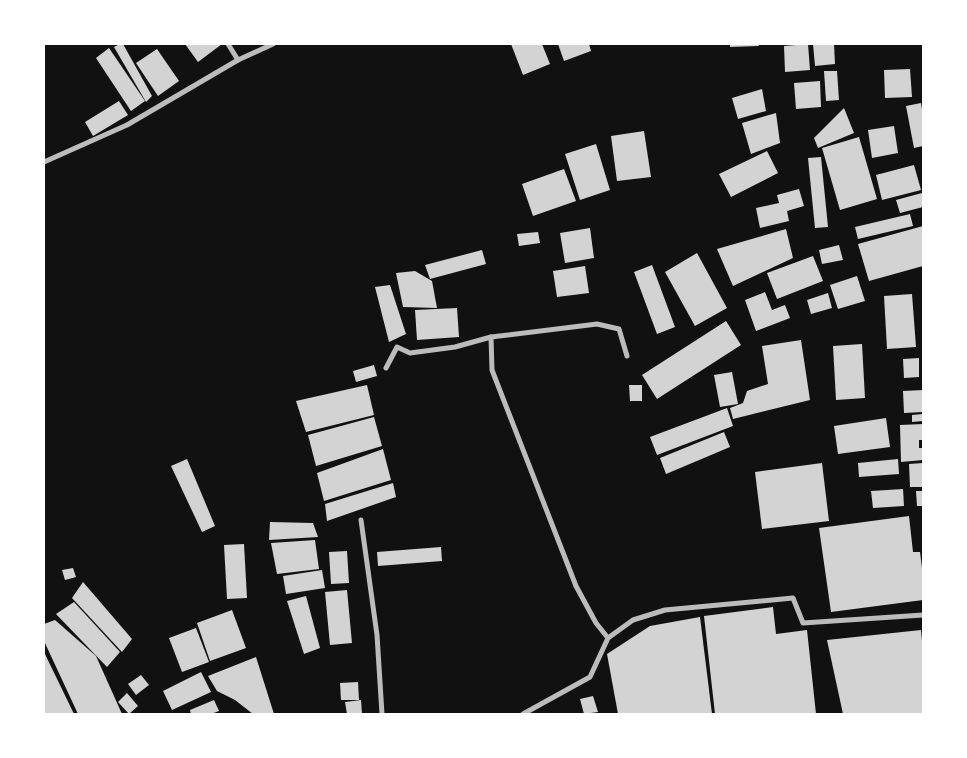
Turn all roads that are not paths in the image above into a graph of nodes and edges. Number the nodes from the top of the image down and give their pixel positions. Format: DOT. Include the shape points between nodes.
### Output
graph roads {
  1 [pos="228,44"];
  2 [pos="273,44"];
  3 [pos="238,60"];
  4 [pos="44,162"];
  5 [pos="491,336"];
  6 [pos="627,356"];
  7 [pos="386,368"];
  8 [pos="361,520"];
  9 [pos="923,615"];
  10 [pos="608,638"];
  11 [pos="382,714"];
  12 [pos="523,714"];
  1 -- 3 [label="street"];
  2 -- 3 [label="street"];
  3 -- 4 [label="street" via="126,125"];
  5 -- 6 [label="street" via="597,324 619,329"];
  5 -- 7 [label="street" via="455,347 410,353 397,347"];
  5 -- 10 [label="street" via="492,370 576,586"];
  8 -- 11 [label="street" via="377,635"];
  9 -- 10 [label="street" via="803,623 793,598 665,610 633,620"];
  10 -- 12 [label="street" via="590,677"];
}
